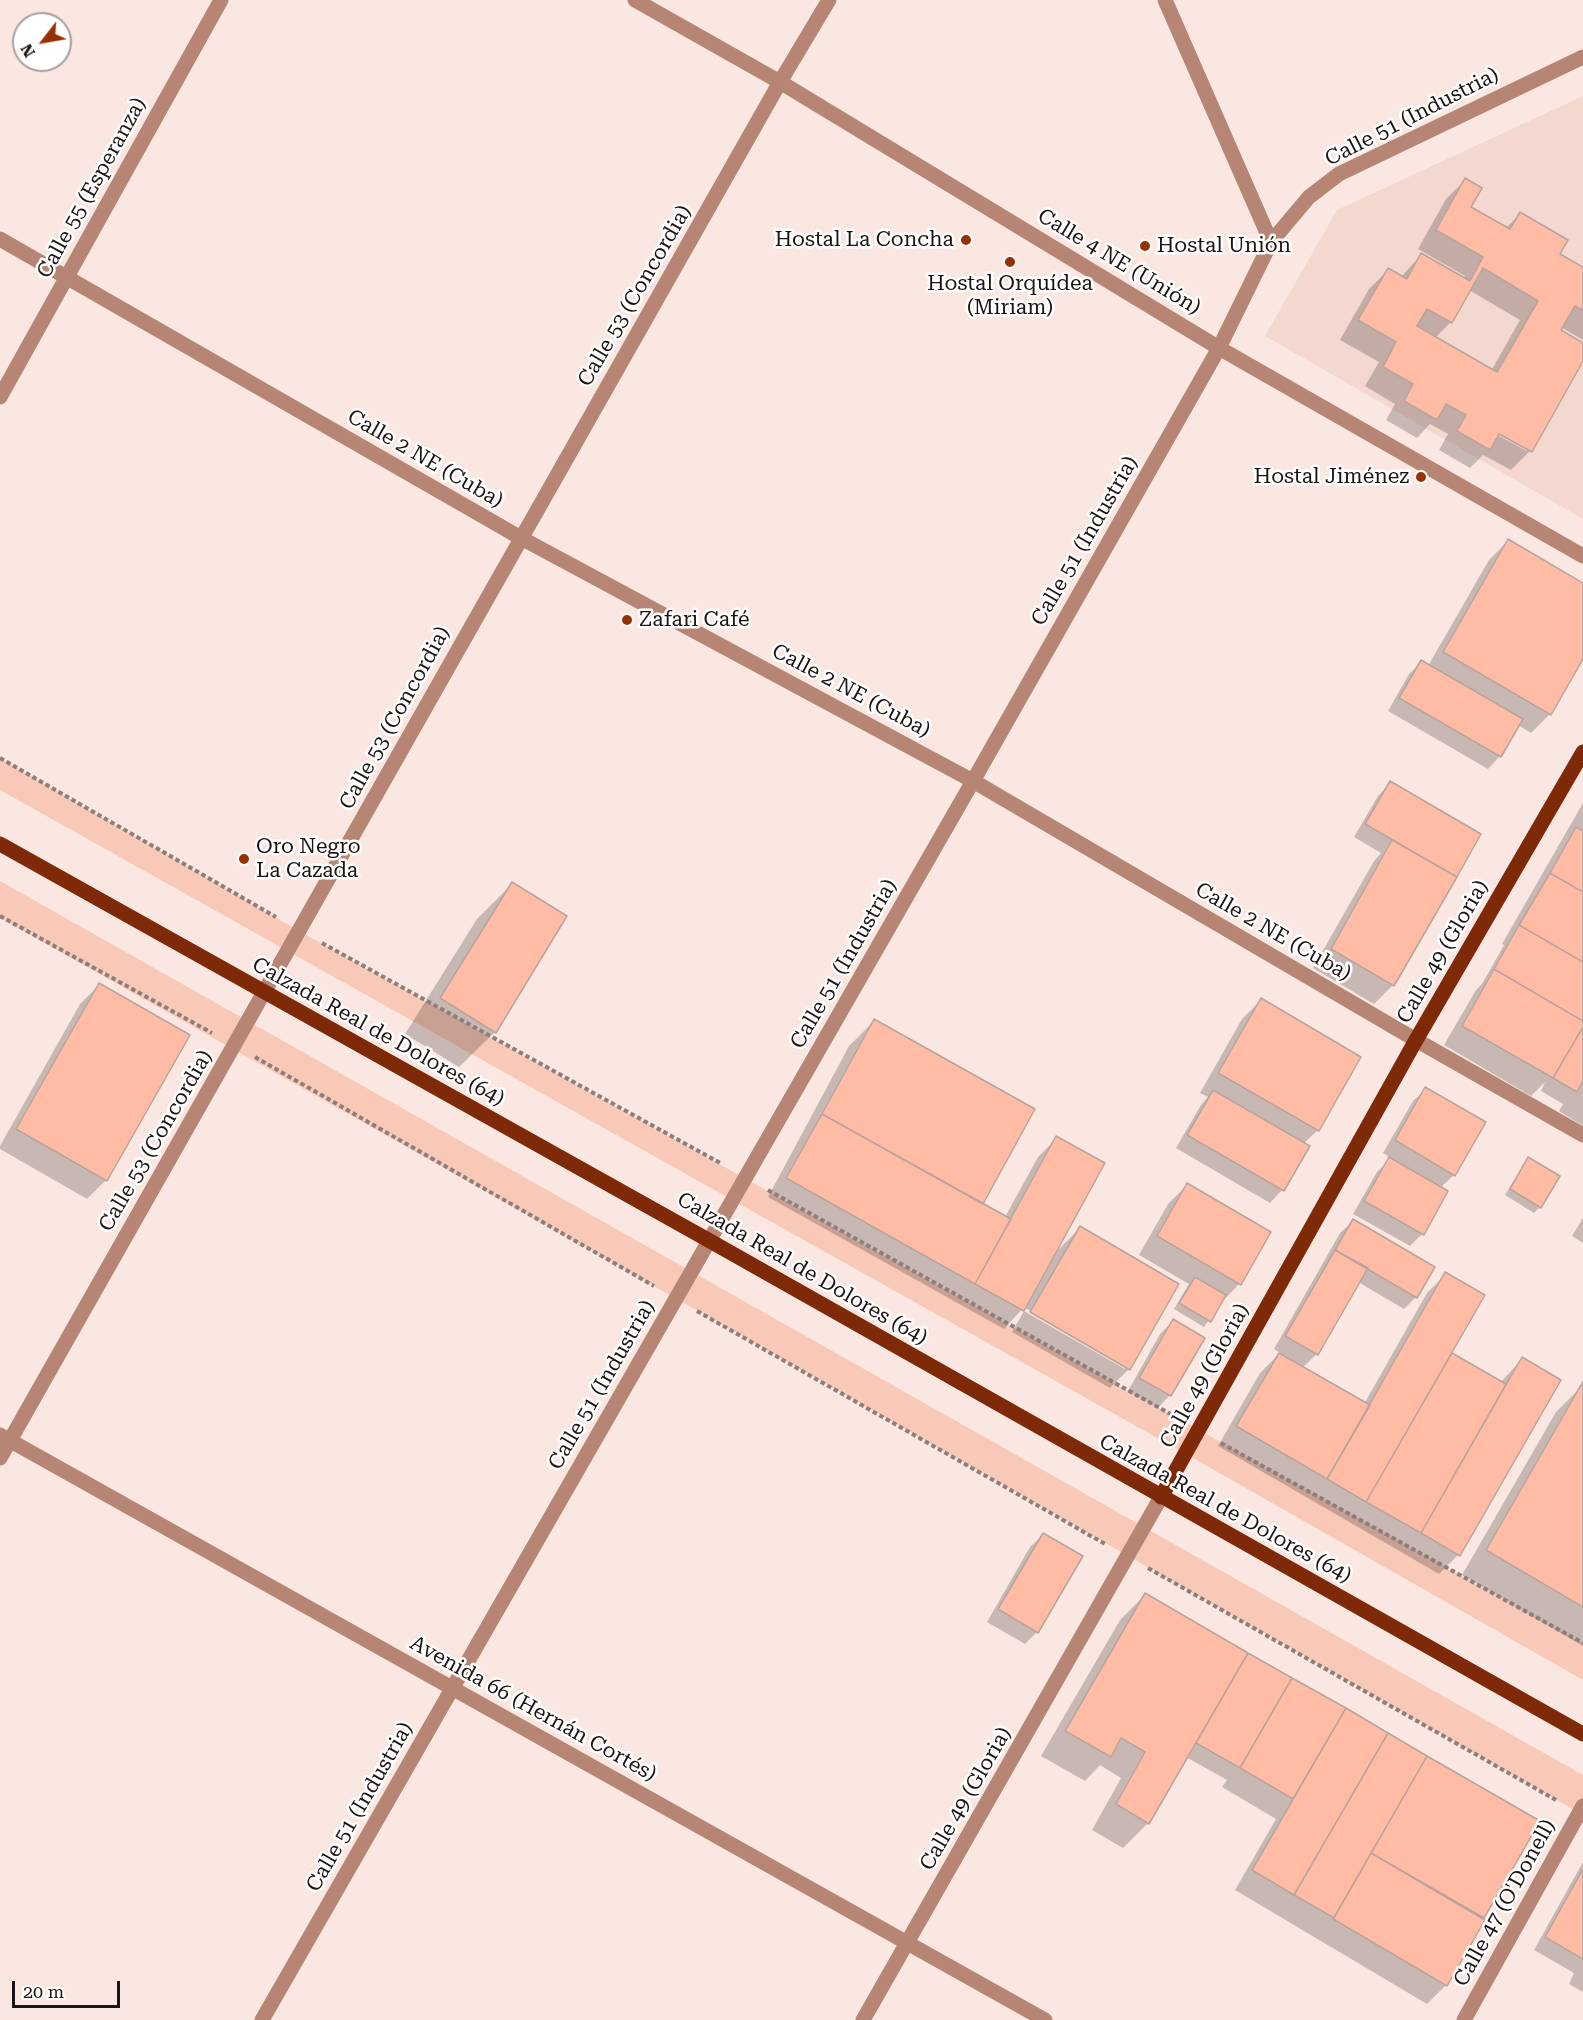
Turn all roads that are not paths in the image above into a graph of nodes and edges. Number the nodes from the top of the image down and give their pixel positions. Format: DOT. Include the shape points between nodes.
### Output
graph roads {
  1 [pos="221,0"];
  2 [pos="635,0"];
  3 [pos="829,0"];
  4 [pos="1165,0"];
  5 [pos="1583,57"];
  6 [pos="780,82"];
  7 [pos="0,239"];
  8 [pos="1271,242"];
  9 [pos="66,276"];
  10 [pos="1219,348"];
  11 [pos="0,397"];
  12 [pos="521,538"];
  13 [pos="1583,556"];
  14 [pos="1583,752"];
  15 [pos="973,781"];
  16 [pos="0,844"];
  17 [pos="264,992"];
  18 [pos="1416,1040"];
  19 [pos="1583,1135"];
  20 [pos="710,1241"];
  21 [pos="5,1438"];
  22 [pos="0,1458"];
  23 [pos="1161,1497"];
  24 [pos="453,1689"];
  25 [pos="1583,1734"];
  26 [pos="1581,1809"];
  27 [pos="909,1942"];
  28 [pos="262,2020"];
  29 [pos="863,2020"];
  30 [pos="1045,2020"];
  31 [pos="1464,2020"];
  1 -- 9 [label="street, Calle 55 (Esperanza)"];
  2 -- 6 [label="street, Calle 4 NE (Unión)"];
  3 -- 6 [label="street, Calle 53 (Concordia)"];
  4 -- 8 [label="street"];
  5 -- 8 [label="street, Calle 51 (Industria)" via="1339,174 1309,197"];
  6 -- 10 [label="street, Calle 4 NE (Unión)"];
  6 -- 12 [label="street, Calle 53 (Concordia)"];
  7 -- 9 [label="street, Calle 2 NE (Cuba)"];
  8 -- 10 [label="street, Calle 51 (Industria)"];
  9 -- 11 [label="street, Calle 55 (Esperanza)"];
  9 -- 12 [label="street, Calle 2 NE (Cuba)"];
  10 -- 13 [label="street, Calle 4 NE (Unión)"];
  10 -- 15 [label="street, Calle 51 (Industria)"];
  12 -- 15 [label="street, Calle 2 NE (Cuba)"];
  12 -- 17 [label="street, Calle 53 (Concordia)"];
  14 -- 18 [label="main road, Calle 49 (Gloria)"];
  15 -- 18 [label="street, Calle 2 NE (Cuba)"];
  15 -- 20 [label="street, Calle 51 (Industria)"];
  16 -- 17 [label="main road, Calzada Real de Dolores (64)"];
  17 -- 20 [label="main road, Calzada Real de Dolores (64)"];
  17 -- 21 [label="street, Calle 53 (Concordia)"];
  18 -- 19 [label="street, Calle 2 NE (Cuba)"];
  18 -- 23 [label="main road, Calle 49 (Gloria)"];
  20 -- 23 [label="main road, Calzada Real de Dolores (64)"];
  20 -- 24 [label="street, Calle 51 (Industria)"];
  21 -- 22 [label="street, Calle 53 (Concordia)"];
  21 -- 24 [label="street, Avenida 66 (Hernán Cortés)"];
  23 -- 25 [label="main road, Calzada Real de Dolores (64)"];
  23 -- 27 [label="street, Calle 49 (Gloria)"];
  24 -- 27 [label="street, Avenida 66 (Hernán Cortés)"];
  24 -- 28 [label="street, Calle 51 (Industria)"];
  26 -- 31 [label="street, Calle 47 (O'Donell)"];
  27 -- 29 [label="street, Calle 49 (Gloria)"];
  27 -- 30 [label="street, Avenida 66 (Hernán Cortés)"];
}
